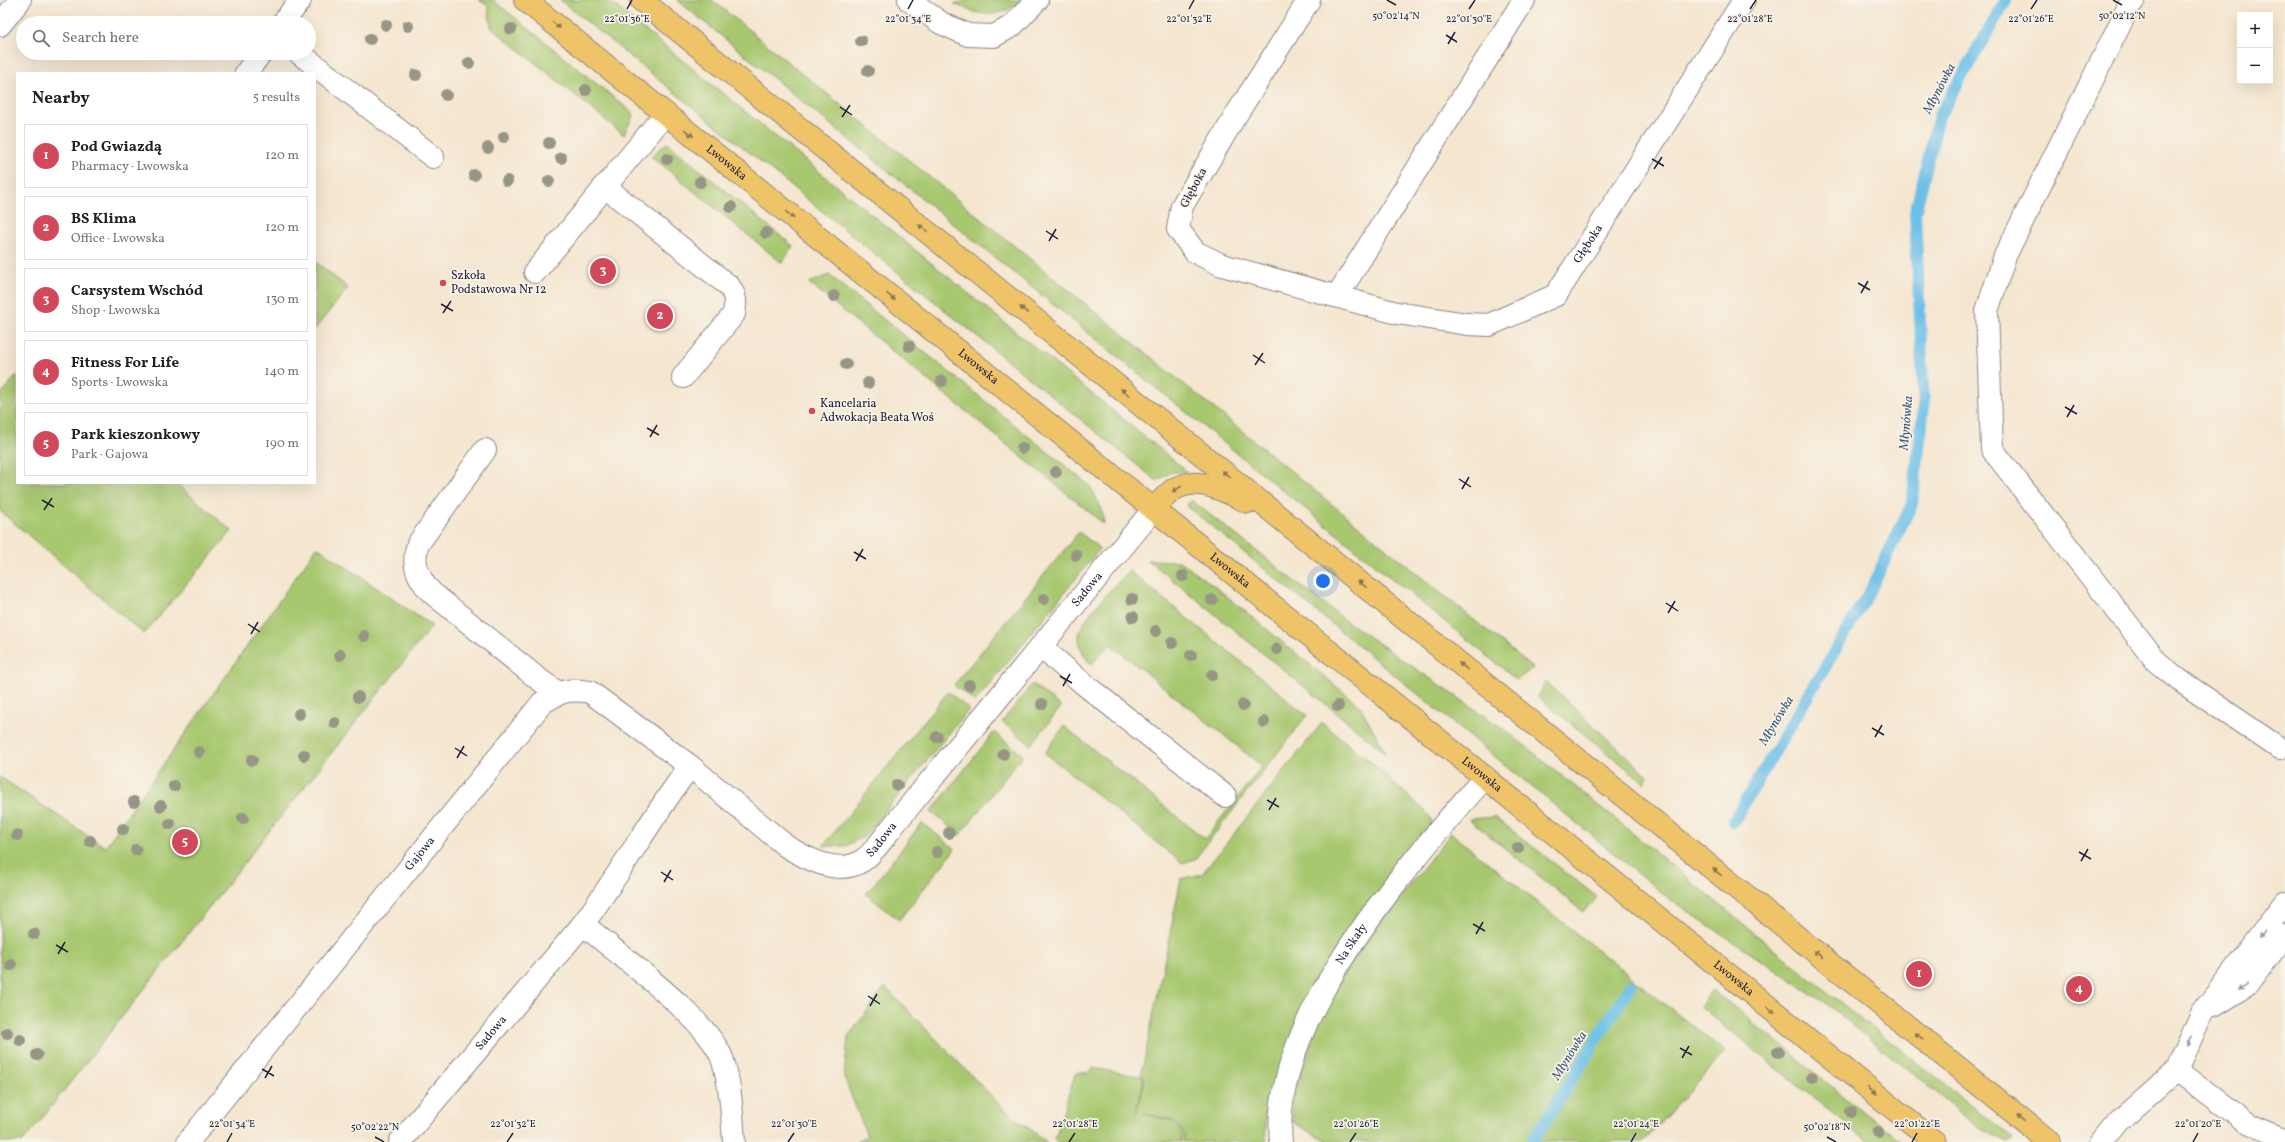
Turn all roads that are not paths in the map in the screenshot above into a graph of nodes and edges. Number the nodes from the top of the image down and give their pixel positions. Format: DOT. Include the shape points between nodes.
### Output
graph roads {
  1 [pos="20,0"];
  2 [pos="300,0"];
  3 [pos="525,0"];
  4 [pos="641,0"];
  5 [pos="909,0"];
  6 [pos="1037,0"];
  7 [pos="1310,0"];
  8 [pos="1524,0"];
  9 [pos="1744,0"];
  10 [pos="2134,0"];
  11 [pos="288,16"];
  12 [pos="0,25"];
  13 [pos="256,60"];
  14 [pos="308,60"];
  15 [pos="247,72"];
  16 [pos="664,114"];
  17 [pos="432,157"];
  18 [pos="604,186"];
  19 [pos="535,272"];
  20 [pos="1337,296"];
  21 [pos="683,377"];
  22 [pos="485,450"];
  23 [pos="1153,510"];
  24 [pos="1278,516"];
  25 [pos="1041,646"];
  26 [pos="558,692"];
  27 [pos="2280,748"];
  28 [pos="690,766"];
  29 [pos="1485,777"];
  30 [pos="1225,796"];
  31 [pos="2285,903"];
  32 [pos="583,924"];
  33 [pos="2285,935"];
  34 [pos="2202,1013"];
  35 [pos="2177,1070"];
  36 [pos="2285,1141"];
  37 [pos="188,1142"];
  38 [pos="400,1142"];
  39 [pos="734,1142"];
  40 [pos="1282,1142"];
  41 [pos="1935,1142"];
  42 [pos="2050,1142"];
  43 [pos="2102,1142"];
  1 -- 12 [label="street"];
  2 -- 11 [label="street"];
  3 -- 16 [label="main road, Lwowska, one-way"];
  24 -- 4 [label="main road, one-way"];
  5 -- 6 [label="street" via="941,23 968,35 994,36 1012,26"];
  7 -- 20 [label="street, Głęboka" via="1236,115 1182,206 1178,229 1195,252 1222,265"];
  8 -- 20 [label="street"];
  9 -- 20 [label="street, Głęboka" via="1556,295 1489,325 1397,313"];
  10 -- 27 [label="street" via="2005,256 1989,304 1987,311 1992,449 2157,662 2179,680"];
  13 -- 15 [label="street"];
  14 -- 17 [label="street"];
  16 -- 18 [label="street"];
  16 -- 23 [label="main road, Lwowska, one-way"];
  18 -- 19 [label="street"];
  18 -- 21 [label="street" via="729,286 735,294 734,314"];
  22 -- 26 [label="street" via="418,544 414,554 416,570 432,593"];
  24 -- 23 [label="main road, one-way" via="1225,491 1206,485 1186,484 1173,490"];
  23 -- 25 [label="street, Sadowa"];
  23 -- 29 [label="main road, Lwowska"];
  42 -- 24 [label="main road, one-way"];
  25 -- 28 [label="street, Sadowa" via="862,861 842,867 820,864 803,856 786,846"];
  25 -- 30 [label="street" via="1085,685"];
  26 -- 28 [label="street, Gajowa" via="574,689 590,692"];
  26 -- 37 [label="street, Gajowa" via="542,703"];
  28 -- 32 [label="street, Sadowa"];
  29 -- 40 [label="street, Na Skały" via="1371,915 1322,992 1290,1069 1283,1101"];
  29 -- 41 [label="main road, Lwowska, one-way"];
  31 -- 34 [label="street, one-way"];
  32 -- 38 [label="street, Sadowa"];
  32 -- 39 [label="street" via="679,1006 712,1039 723,1060 731,1104"];
  33 -- 34 [label="street, one-way" via="2248,985"];
  34 -- 35 [label="street, one-way"];
  35 -- 36 [label="street" via="2250,1126"];
  35 -- 43 [label="street" via="2119,1121"];
}
